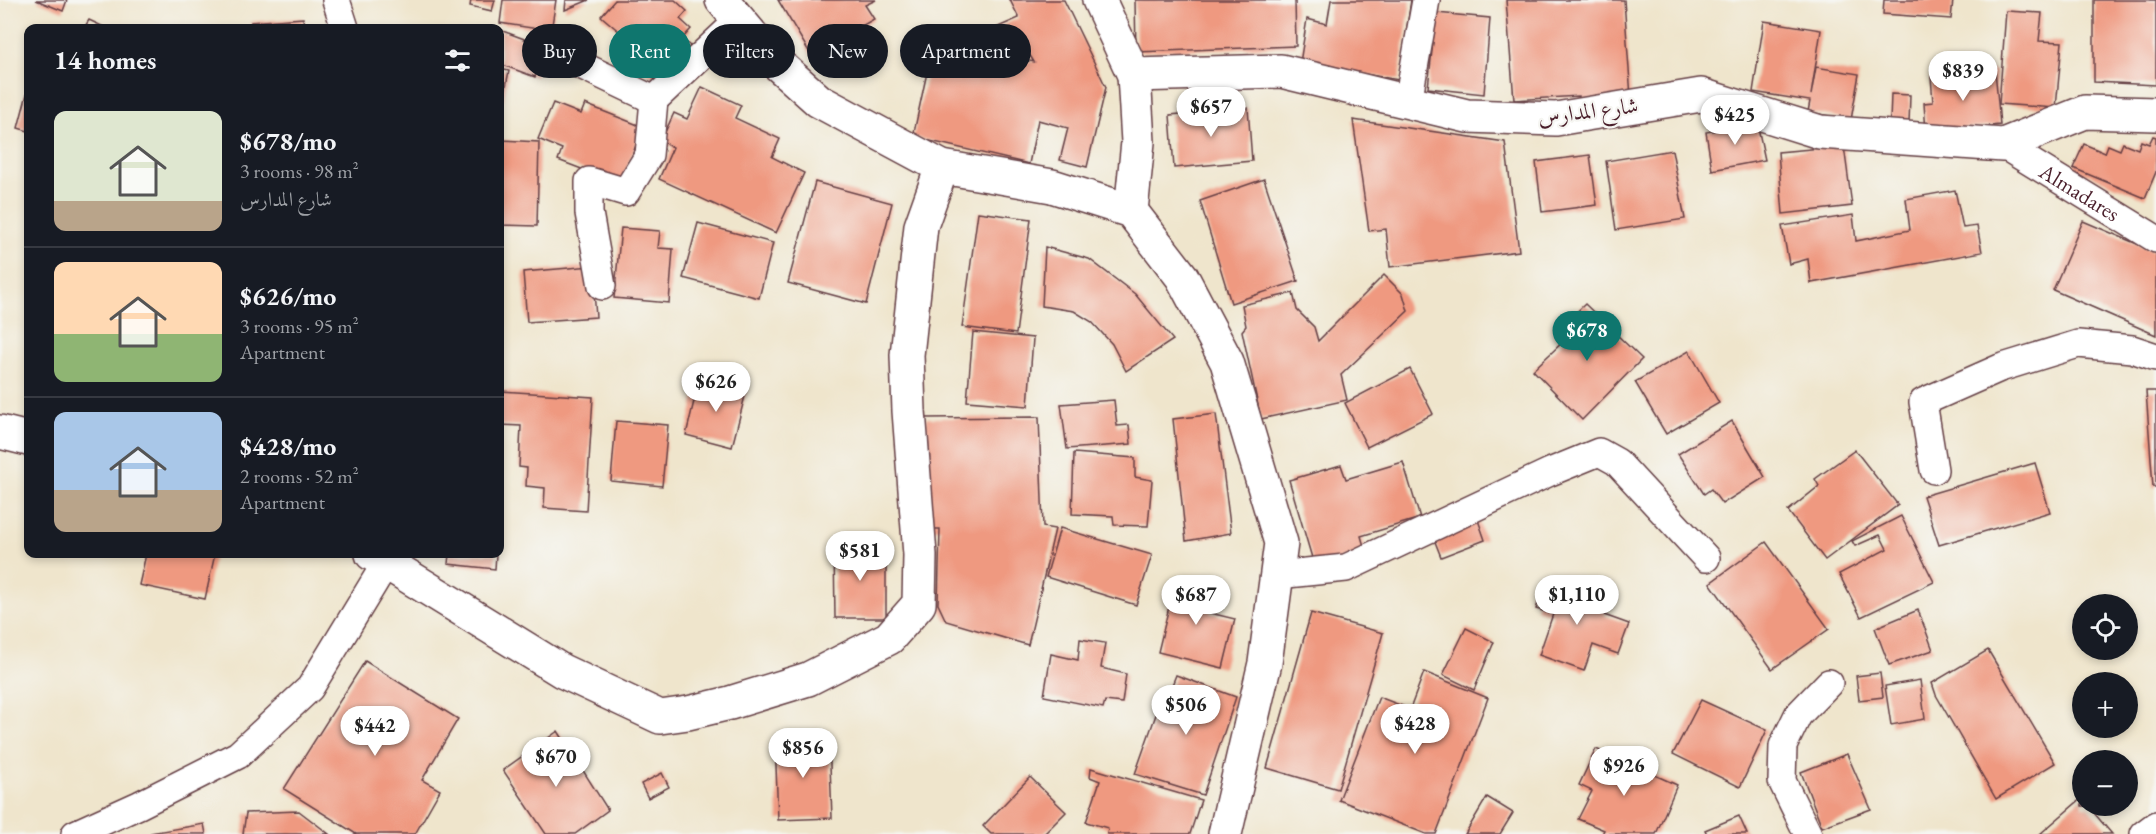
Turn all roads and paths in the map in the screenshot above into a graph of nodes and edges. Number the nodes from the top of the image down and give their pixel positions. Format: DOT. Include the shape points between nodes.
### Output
graph roads {
  1 [pos="336,0"];
  2 [pos="1099,0"];
  3 [pos="1426,0"];
  4 [pos="730,10"];
  5 [pos="344,24"];
  6 [pos="597,73"];
  7 [pos="1134,75"];
  8 [pos="654,100"];
  9 [pos="1408,102"];
  10 [pos="2156,114"];
  11 [pos="2004,145"];
  12 [pos="942,167"];
  13 [pos="1131,211"];
  14 [pos="2156,239"];
  15 [pos="602,286"];
  16 [pos="2156,357"];
  17 [pos="0,432"];
  18 [pos="24,438"];
  19 [pos="1934,470"];
  20 [pos="381,558"];
  21 [pos="385,558"];
  22 [pos="1706,558"];
  23 [pos="1277,575"];
  24 [pos="1829,683"];
  25 [pos="2156,825"];
  26 [pos="75,834"];
  27 [pos="1225,834"];
  28 [pos="1808,834"];
  29 [pos="2144,834"];
  1 -- 5 [label="street"];
  2 -- 7 [label="street"];
  3 -- 9 [label="street"];
  4 -- 8 [label="street"];
  4 -- 12 [label="street" via="771,58 819,101"];
  6 -- 8 [label="street"];
  7 -- 9 [label="street, شارع المدارس" via="1281,71"];
  7 -- 13 [label="street" via="1138,142"];
  8 -- 15 [label="street" via="649,155 626,192 589,182 589,213"];
  9 -- 11 [label="street, شارع المدارس" via="1467,116 1556,119 1701,95 1820,132"];
  10 -- 11 [label="street" via="2085,112"];
  11 -- 14 [label="street, Almadares"];
  12 -- 13 [label="street" via="1052,186"];
  12 -- 21 [label="street" via="921,226 907,355 920,555 919,604 889,638 808,679 730,703 660,717 562,670"];
  13 -- 23 [label="street" via="1182,278 1227,362 1281,543"];
  16 -- 19 [label="street" via="2132,349 2078,345 2000,368 1923,402"];
  17 -- 18 [label="street"];
  20 -- 26 [label="street" via="310,688 238,754"];
  22 -- 23 [label="street" via="1617,462 1599,452 1347,567"];
  23 -- 27 [label="street" via="1265,663"];
  24 -- 28 [label="street" via="1798,715 1783,746 1782,781"];
  25 -- 29 [label="street"];
}
